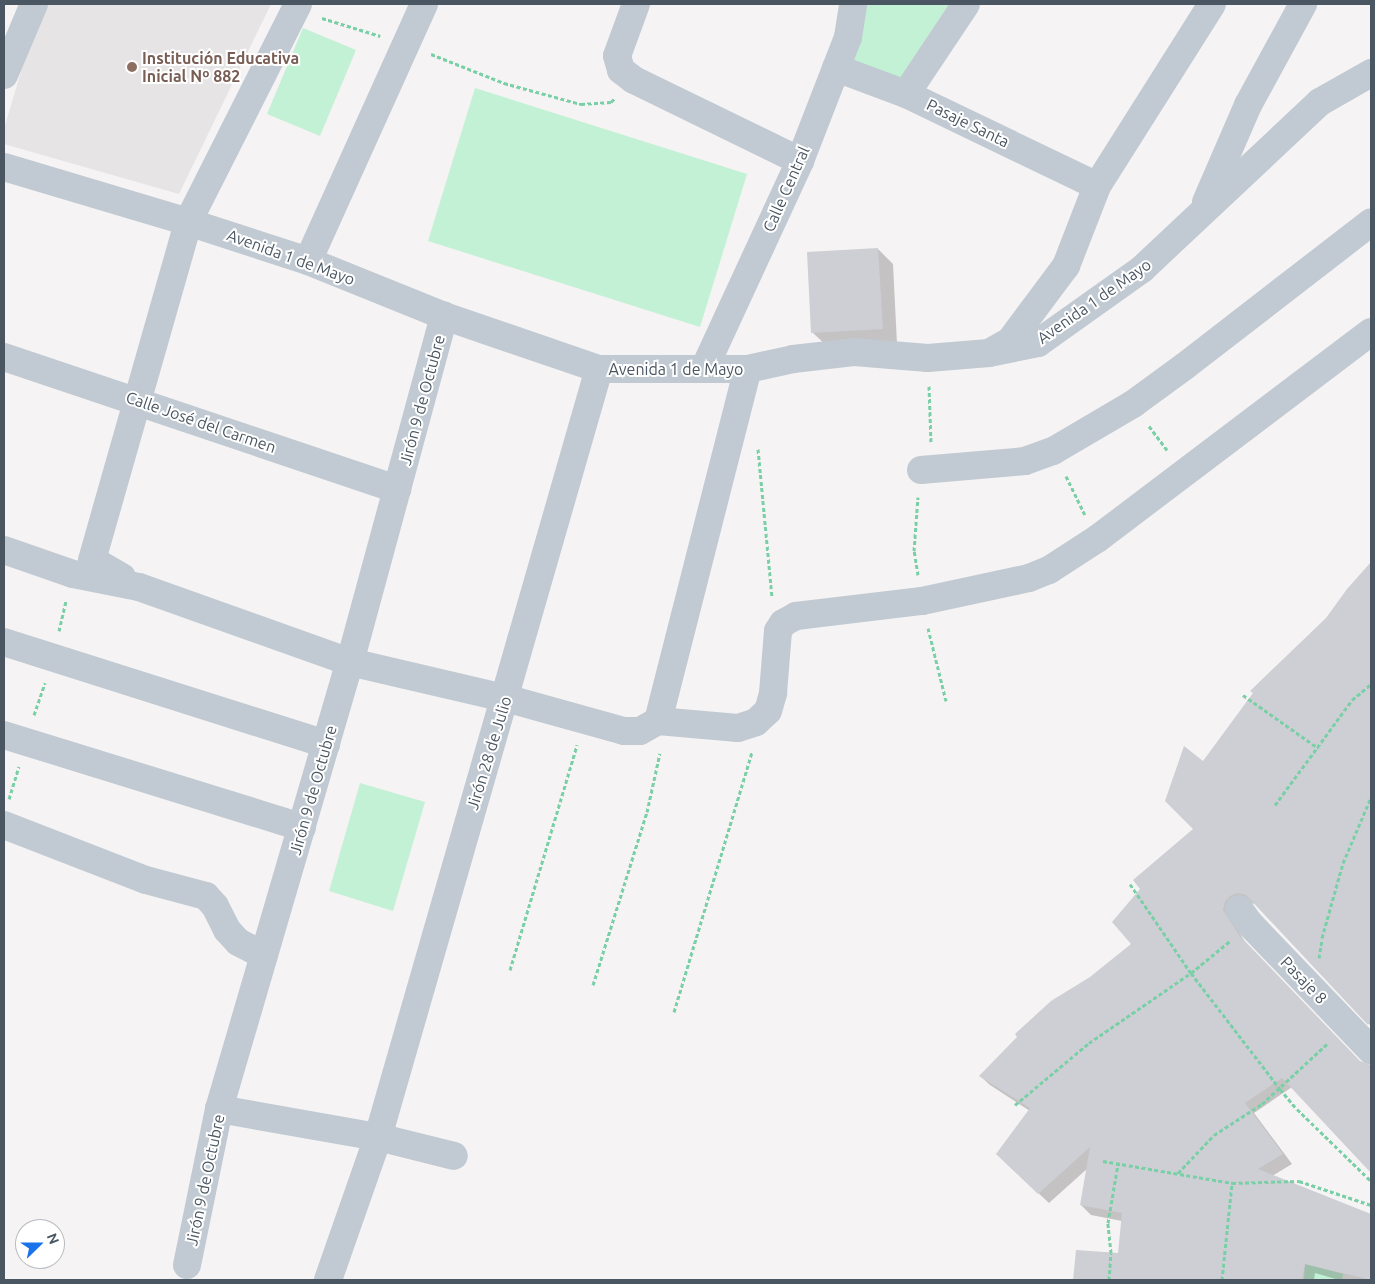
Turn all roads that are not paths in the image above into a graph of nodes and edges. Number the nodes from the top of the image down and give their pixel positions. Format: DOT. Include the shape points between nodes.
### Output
graph roads {
  1 [pos="34,4"];
  2 [pos="298,4"];
  3 [pos="424,4"];
  4 [pos="636,4"];
  5 [pos="853,4"];
  6 [pos="966,4"];
  7 [pos="1212,4"];
  8 [pos="1303,4"];
  9 [pos="836,68"];
  10 [pos="1371,73"];
  11 [pos="4,75"];
  12 [pos="906,94"];
  13 [pos="800,161"];
  14 [pos="4,167"];
  15 [pos="1097,186"];
  16 [pos="1201,214"];
  17 [pos="188,222"];
  18 [pos="1371,222"];
  19 [pos="308,261"];
  20 [pos="444,316"];
  21 [pos="1371,332"];
  22 [pos="988,353"];
  23 [pos="4,357"];
  24 [pos="704,368"];
  25 [pos="600,369"];
  26 [pos="748,369"];
  27 [pos="137,400"];
  28 [pos="920,470"];
  29 [pos="397,489"];
  30 [pos="4,550"];
  31 [pos="139,587"];
  32 [pos="4,642"];
  33 [pos="350,662"];
  34 [pos="505,698"];
  35 [pos="663,721"];
  36 [pos="15,739"];
  37 [pos="326,744"];
  38 [pos="5,816"];
  39 [pos="302,827"];
  40 [pos="1245,917"];
  41 [pos="264,955"];
  42 [pos="1371,1050"];
  43 [pos="219,1109"];
  44 [pos="378,1137"];
  45 [pos="454,1156"];
  46 [pos="187,1265"];
  47 [pos="328,1280"];
  1 -- 11 [label="street"];
  2 -- 17 [label="street"];
  3 -- 19 [label="street"];
  4 -- 13 [label="street" via="617,56 621,70 634,80"];
  5 -- 9 [label="street, Calle Central" via="848,37"];
  6 -- 12 [label="street"];
  7 -- 15 [label="street"];
  8 -- 16 [label="street" via="1248,105"];
  9 -- 12 [label="street, Pasaje Santa"];
  9 -- 13 [label="street, Calle Central"];
  10 -- 16 [label="street, Avenida 1 de Mayo" via="1320,102"];
  12 -- 15 [label="street, Pasaje Santa"];
  13 -- 24 [label="street, Calle Central"];
  14 -- 17 [label="street, Avenida 1 de Mayo"];
  15 -- 22 [label="street" via="1066,266 1010,341"];
  16 -- 22 [label="street, Avenida 1 de Mayo" via="1142,269 1038,343"];
  17 -- 19 [label="street, Avenida 1 de Mayo"];
  17 -- 27 [label="street"];
  18 -- 28 [label="street" via="1133,404 1053,451 1025,461"];
  19 -- 20 [label="street, Avenida 1 de Mayo"];
  20 -- 25 [label="street, Avenida 1 de Mayo"];
  20 -- 29 [label="street, Jirón 9 de Octubre"];
  21 -- 35 [label="street" via="1097,539 1049,570 1029,578 922,601 796,616 783,623 776,639 773,692 768,712 756,722 738,728"];
  22 -- 26 [label="street, Avenida 1 de Mayo" via="928,358 854,352 793,359"];
  23 -- 27 [label="street, Calle José del Carmen"];
  24 -- 25 [label="street, Avenida 1 de Mayo"];
  24 -- 26 [label="street, Avenida 1 de Mayo"];
  25 -- 34 [label="street, Jirón 28 de Julio"];
  26 -- 35 [label="street"];
  27 -- 29 [label="street, Calle José del Carmen"];
  27 -- 31 [label="street" via="92,560"];
  29 -- 33 [label="street, Jirón 9 de Octubre"];
  30 -- 31 [label="street" via="73,574"];
  31 -- 33 [label="street"];
  32 -- 37 [label="street"];
  33 -- 34 [label="street"];
  33 -- 37 [label="street, Jirón 9 de Octubre"];
  34 -- 35 [label="street" via="624,731 640,731"];
  34 -- 44 [label="street, Jirón 28 de Julio"];
  36 -- 39 [label="street"];
  37 -- 39 [label="street, Jirón 9 de Octubre"];
  38 -- 41 [label="street" via="146,880 206,896 238,942"];
  39 -- 41 [label="street, Jirón 9 de Octubre"];
  40 -- 42 [label="street, Pasaje 8"];
  41 -- 43 [label="street, Jirón 9 de Octubre"];
  43 -- 44 [label="street"];
  43 -- 46 [label="street, Jirón 9 de Octubre"];
  44 -- 45 [label="street"];
  44 -- 47 [label="street, Jirón 28 de Julio"];
}
